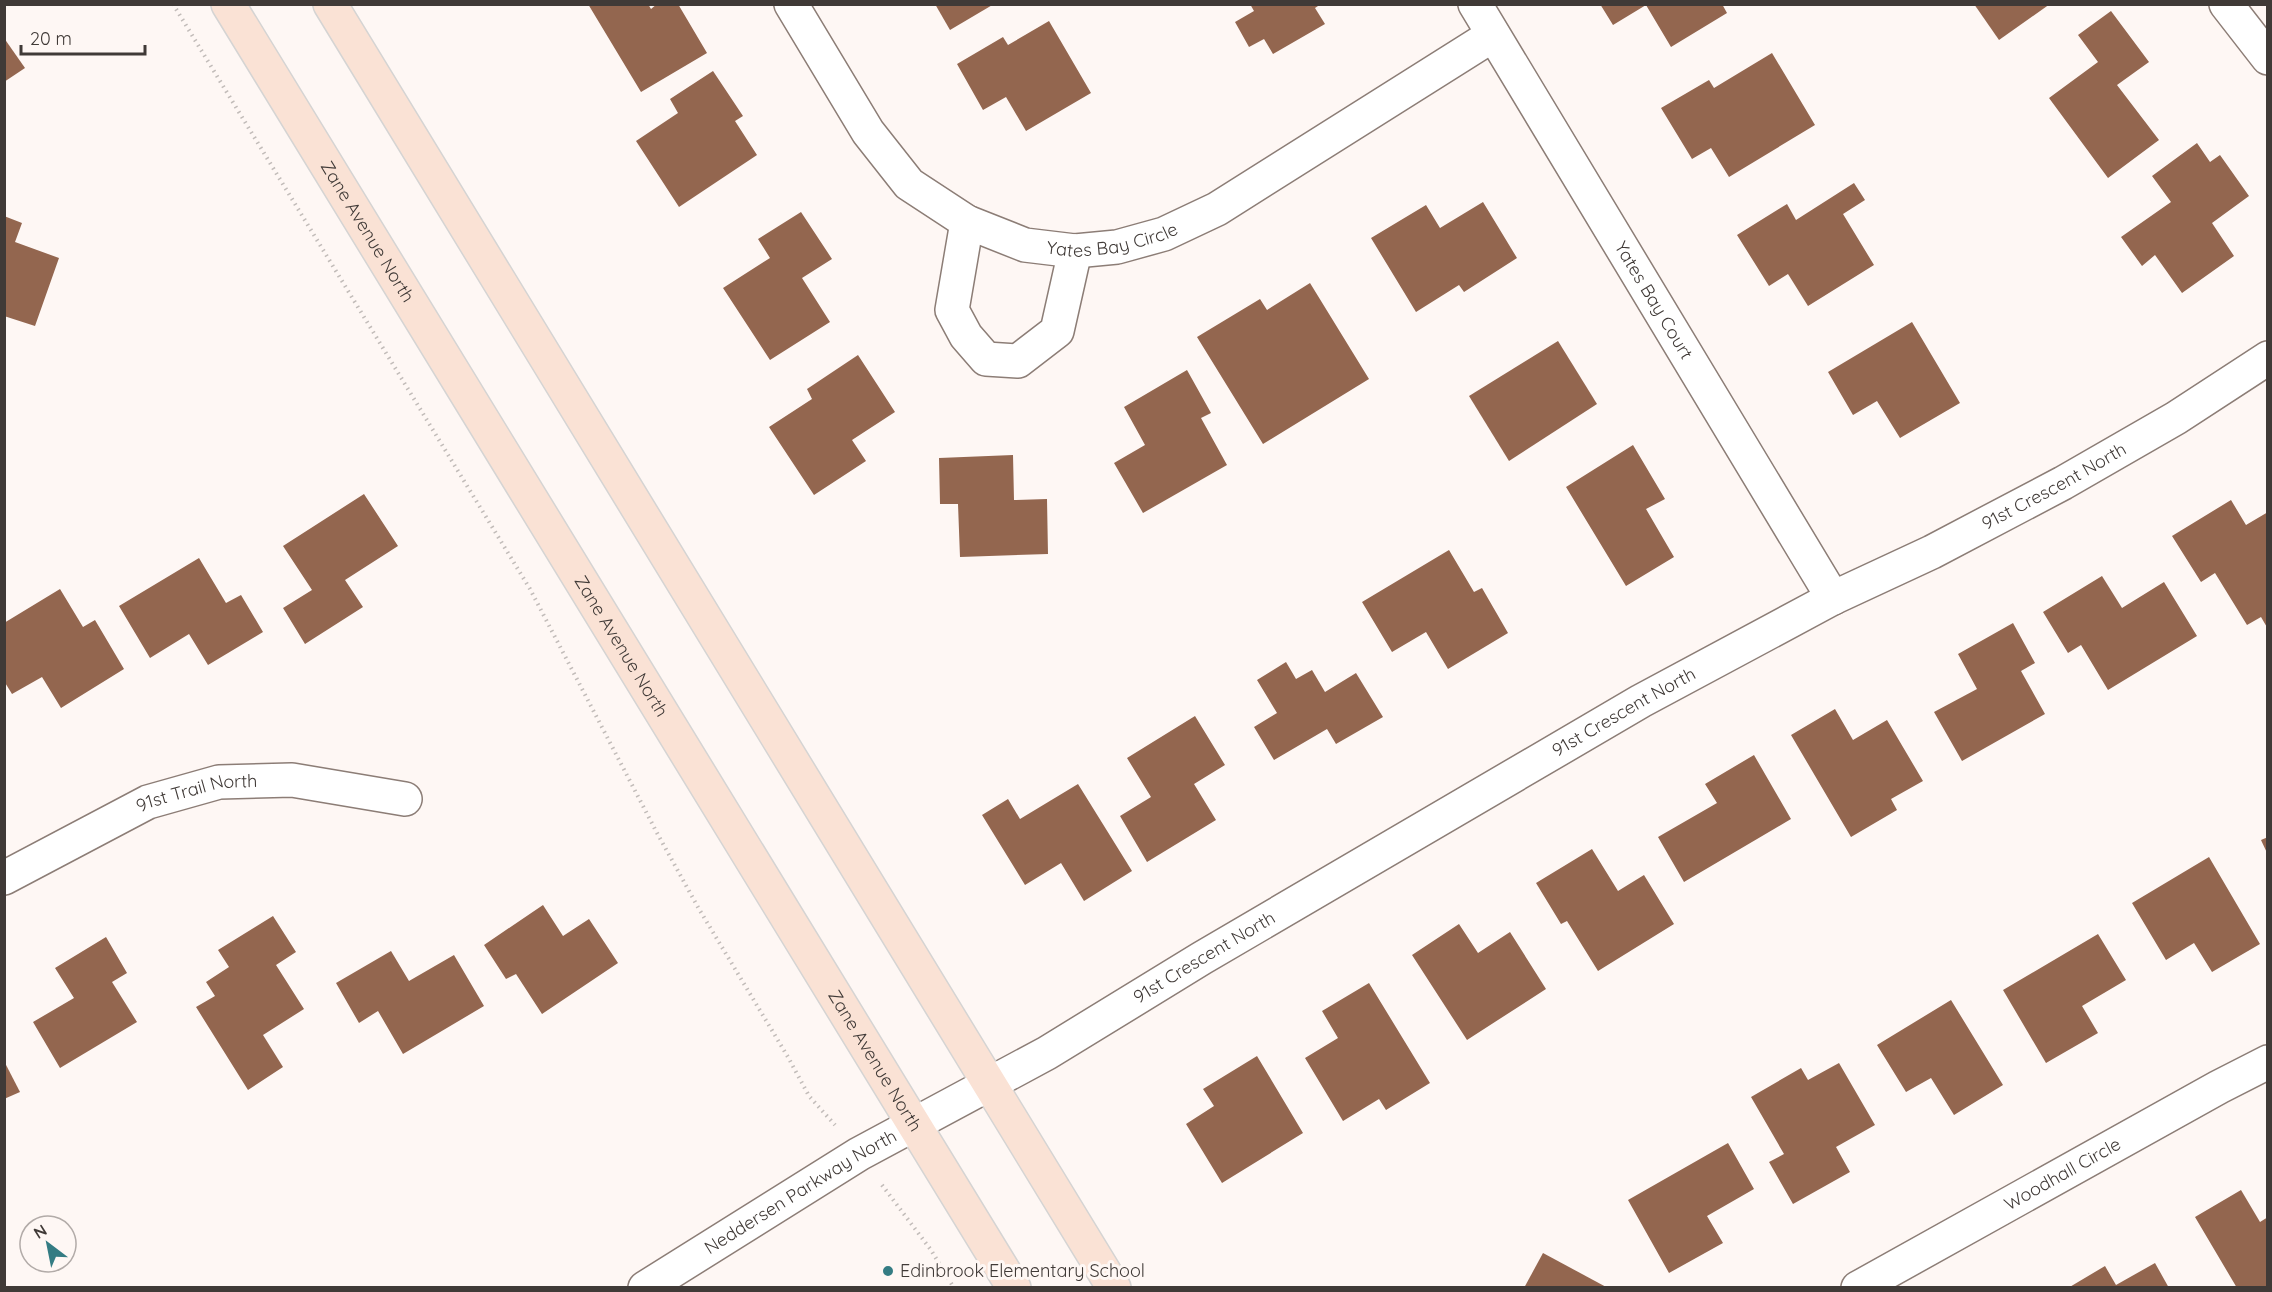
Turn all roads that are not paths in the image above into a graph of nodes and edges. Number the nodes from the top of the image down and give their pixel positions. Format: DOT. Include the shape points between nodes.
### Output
graph roads {
  1 [pos="228,4"];
  2 [pos="330,4"];
  3 [pos="791,4"];
  4 [pos="1475,4"];
  5 [pos="2226,4"];
  6 [pos="1493,35"];
  7 [pos="2268,58"];
  8 [pos="967,222"];
  9 [pos="1075,251"];
  10 [pos="2268,358"];
  11 [pos="1833,598"];
  12 [pos="405,799"];
  13 [pos="4,878"];
  14 [pos="2268,1062"];
  15 [pos="990,1084"];
  16 [pos="914,1123"];
  17 [pos="645,1287"];
  18 [pos="1014,1287"];
  19 [pos="1114,1287"];
  20 [pos="1858,1287"];
  1 -- 16 [label="main road, Zane Avenue North"];
  2 -- 15 [label="main road"];
  3 -- 8 [label="street, Yates Bay Circle" via="868,132 909,184"];
  4 -- 6 [label="street, Yates Bay Court"];
  5 -- 7 [label="street"];
  6 -- 9 [label="street, Yates Bay Circle" via="1217,209 1164,234 1117,247"];
  6 -- 11 [label="street, Yates Bay Court"];
  8 -- 9 [label="street, Yates Bay Circle" via="1025,245"];
  8 -- 9 [label="street" via="952,309 966,336 986,359 1018,361 1057,332"];
  10 -- 11 [label="street, 91st Crescent North" via="2176,418 2063,483 1932,552"];
  11 -- 15 [label="street, 91st Crescent North" via="1641,701"];
  12 -- 13 [label="street, 91st Trail North" via="292,780 219,782 148,802"];
  14 -- 20 [label="street, Woodhall Circle"];
  15 -- 16 [label="street, Neddersen Parkway North"];
  15 -- 19 [label="main road"];
  16 -- 17 [label="street, Neddersen Parkway North"];
  16 -- 18 [label="main road, Zane Avenue North"];
}
